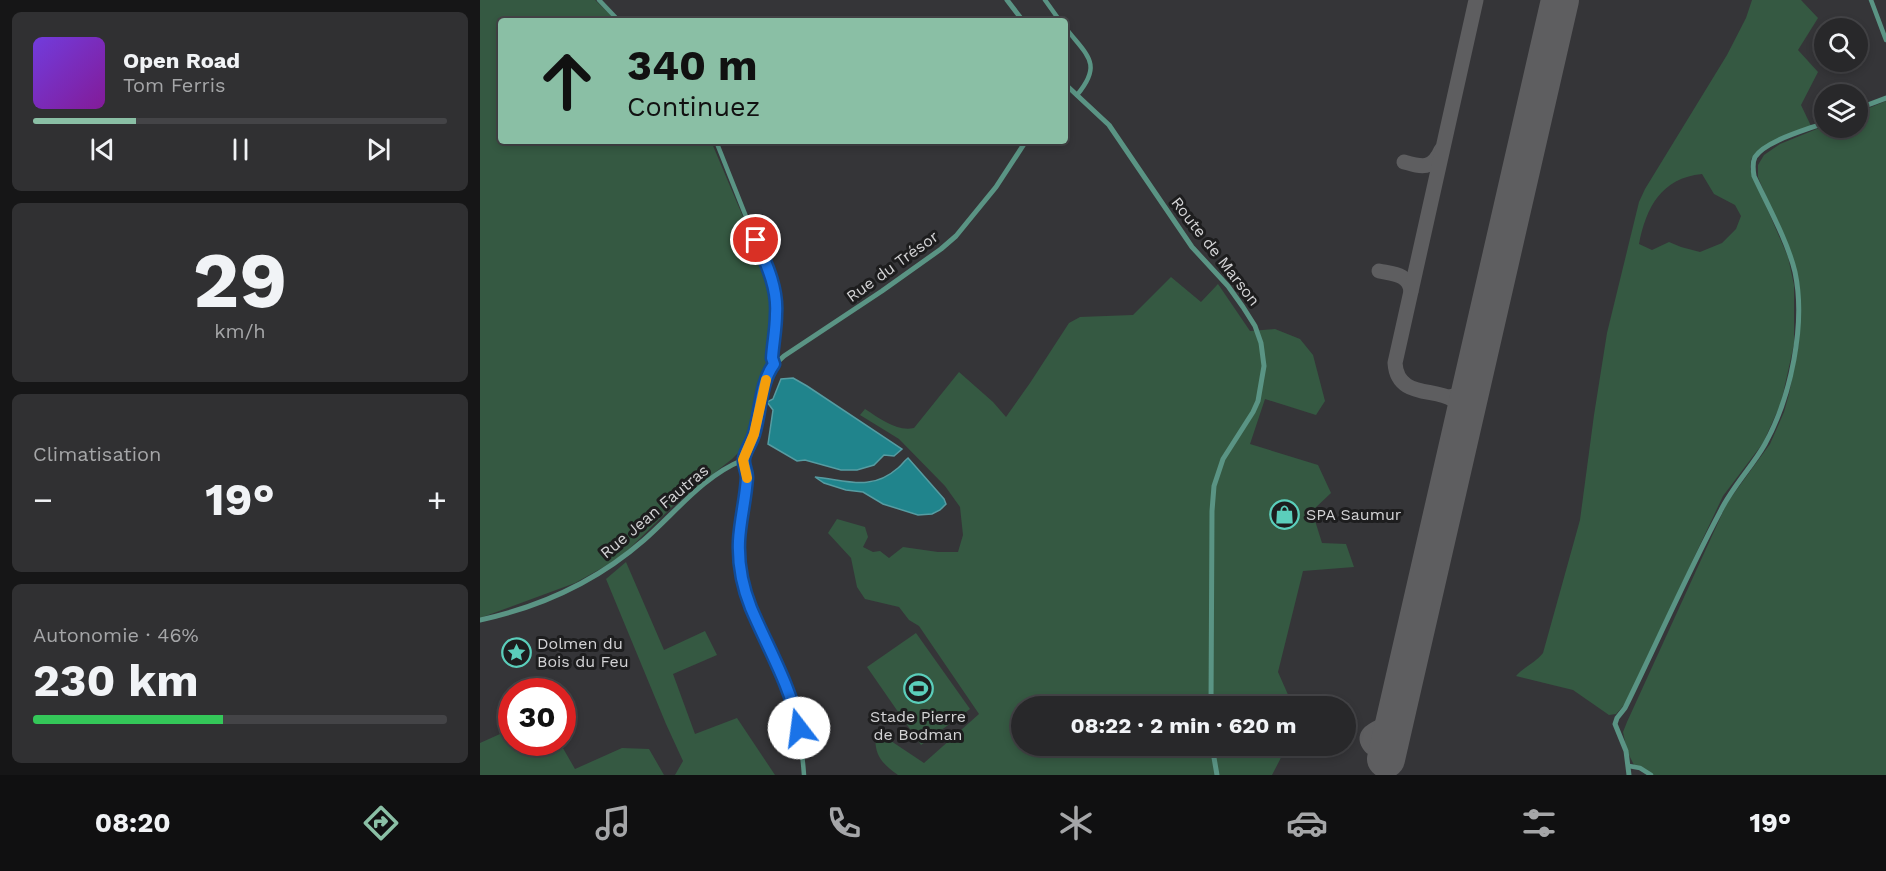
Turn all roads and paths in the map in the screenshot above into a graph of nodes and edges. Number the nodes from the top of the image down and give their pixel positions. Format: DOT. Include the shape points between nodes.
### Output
graph roads {
  1 [pos="599,0"];
  2 [pos="1007,0"];
  3 [pos="1045,0"];
  4 [pos="1871,0"];
  5 [pos="616,18"];
  6 [pos="1021,18"];
  7 [pos="1058,18"];
  8 [pos="1068,31"];
  9 [pos="1886,40"];
  10 [pos="1068,87"];
  11 [pos="1077,95"];
  12 [pos="1886,98"];
  13 [pos="1868,105"];
  14 [pos="1814,127"];
  15 [pos="717,144"];
  16 [pos="1024,144"];
  17 [pos="774,364"];
  18 [pos="743,460"];
  19 [pos="480,620"];
  20 [pos="1211,696"];
  21 [pos="1214,756"];
  22 [pos="1629,766"];
  23 [pos="804,775"];
  24 [pos="1217,775"];
  25 [pos="1629,775"];
  26 [pos="1651,775"];
  1 -- 5 [label="street"];
  2 -- 6 [label="street"];
  3 -- 7 [label="street"];
  4 -- 9 [label="street"];
  8 -- 11 [label="street" via="1092,66 1090,78"];
  10 -- 11 [label="street, Route de Marson"];
  11 -- 20 [label="street, Route de Marson" via="1109,125 1192,247 1243,307 1261,343 1264,366 1258,401 1223,459 1212,499"];
  12 -- 13 [label="street"];
  14 -- 22 [label="street" via="1772,144 1755,156 1754,176 1795,272 1798,313 1792,366 1775,424 1725,502 1617,718 1616,730"];
  15 -- 17 [label="street" via="772,282 777,313"];
  16 -- 17 [label="street, Rue du Trésor" via="996,187 956,236"];
  17 -- 18 [label="street"];
  18 -- 19 [label="street, Rue Jean Fautras" via="701,487 635,548 598,574 522,609"];
  18 -- 23 [label="street" via="747,475 739,541 741,570 750,607 795,710"];
  21 -- 24 [label="street"];
  22 -- 25 [label="street"];
  22 -- 26 [label="street"];
}
